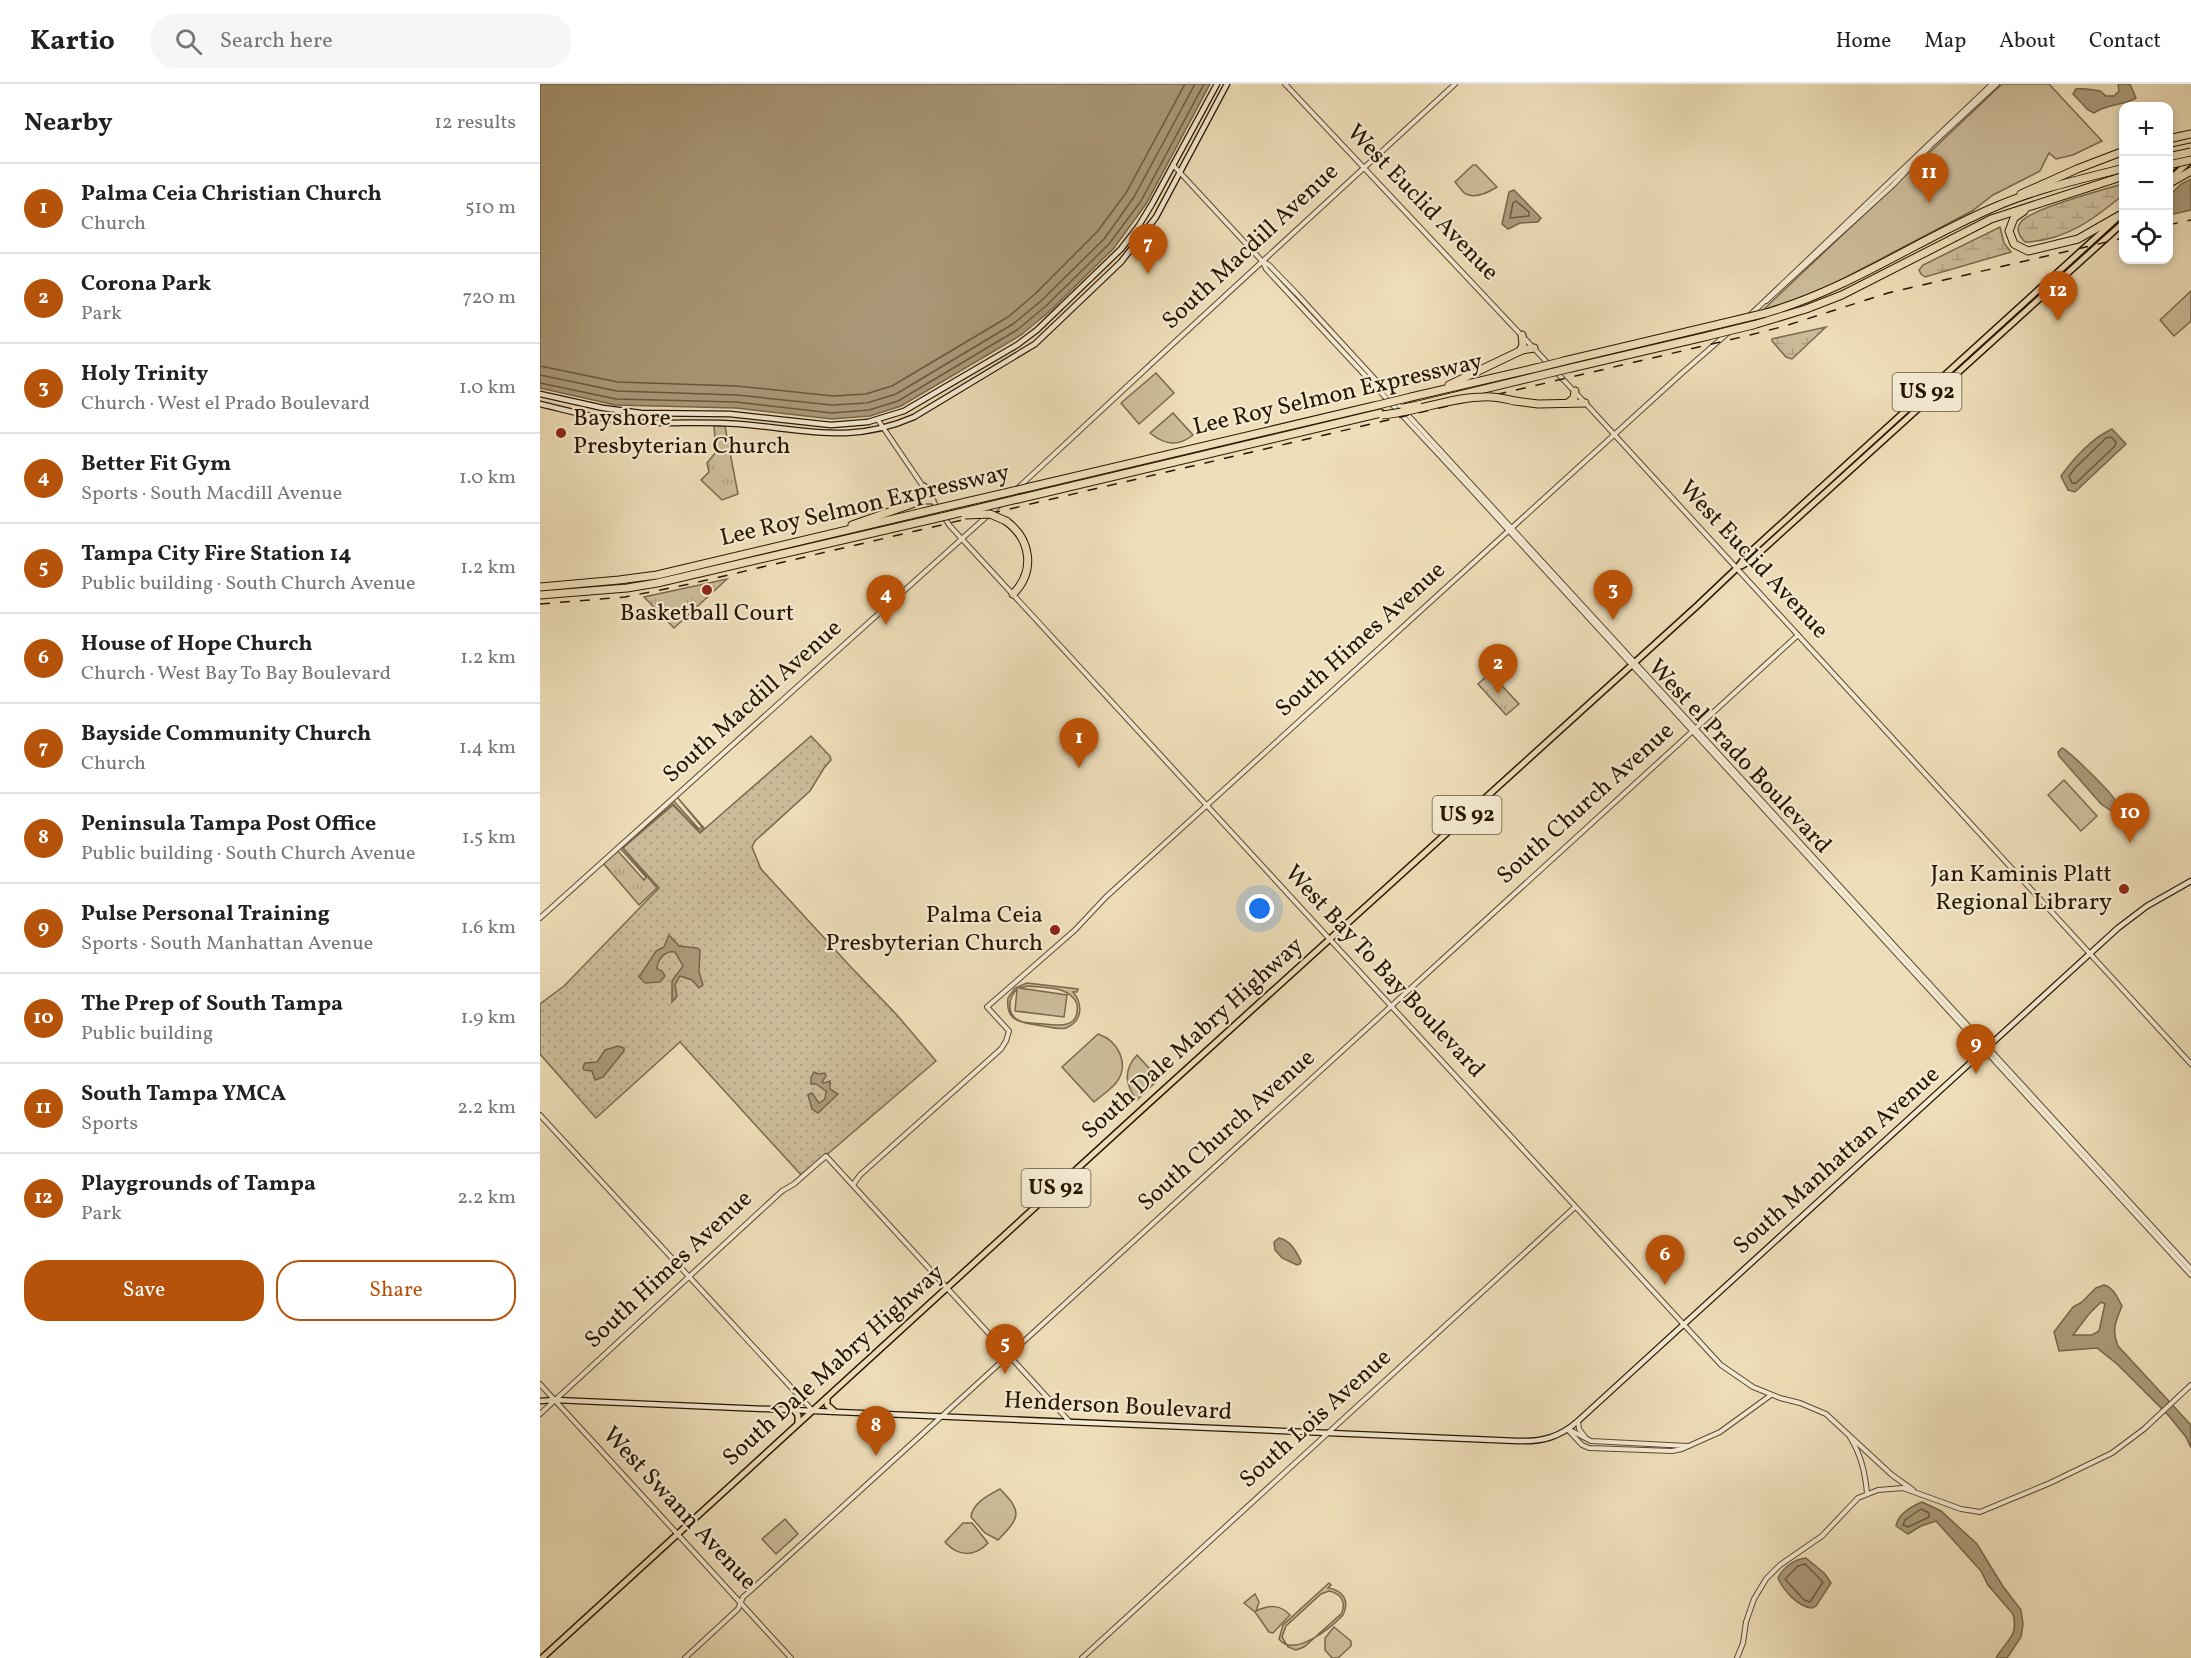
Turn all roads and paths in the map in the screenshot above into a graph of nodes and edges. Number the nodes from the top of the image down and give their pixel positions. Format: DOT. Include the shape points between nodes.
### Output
graph roads {
  1 [pos="1217,84"];
  2 [pos="1227,84"];
  3 [pos="1285,84"];
  4 [pos="1455,84"];
  5 [pos="1992,84"];
  6 [pos="1997,84"];
  7 [pos="1946,128"];
  8 [pos="2191,134"];
  9 [pos="2173,138"];
  10 [pos="2191,150"];
  11 [pos="2119,153"];
  12 [pos="2173,153"];
  13 [pos="2191,159"];
  14 [pos="2173,163"];
  15 [pos="1173,165"];
  16 [pos="2173,167"];
  17 [pos="1365,168"];
  18 [pos="2119,171"];
  19 [pos="2191,171"];
  20 [pos="1180,172"];
  21 [pos="2119,172"];
  22 [pos="2119,172"];
  23 [pos="2173,178"];
  24 [pos="2173,180"];
  25 [pos="2048,200"];
  26 [pos="1998,206"];
  27 [pos="2002,215"];
  28 [pos="2119,218"];
  29 [pos="2119,219"];
  30 [pos="2119,219"];
  31 [pos="1262,261"];
  32 [pos="2006,319"];
  33 [pos="2006,328"];
  34 [pos="1522,335"];
  35 [pos="1983,341"];
  36 [pos="1534,348"];
  37 [pos="1520,351"];
  38 [pos="1965,365"];
  39 [pos="1575,391"];
  40 [pos="1433,392"];
  41 [pos="540,394"];
  42 [pos="1585,402"];
  43 [pos="1568,403"];
  44 [pos="540,404"];
  45 [pos="1915,407"];
  46 [pos="1380,414"];
  47 [pos="878,420"];
  48 [pos="883,428"];
  49 [pos="1615,435"];
  50 [pos="1861,452"];
  51 [pos="1844,476"];
  52 [pos="924,487"];
  53 [pos="932,500"];
  54 [pos="921,501"];
  55 [pos="931,519"];
  56 [pos="1509,529"];
  57 [pos="818,537"];
  58 [pos="961,538"];
  59 [pos="1737,568"];
  60 [pos="540,587"];
  61 [pos="1010,591"];
  62 [pos="540,595"];
  63 [pos="1798,635"];
  64 [pos="1633,664"];
  65 [pos="1694,730"];
  66 [pos="1207,806"];
  67 [pos="2191,881"];
  68 [pos="1847,897"];
  69 [pos="540,918"];
  70 [pos="1329,939"];
  71 [pos="2091,954"];
  72 [pos="1391,1006"];
  73 [pos="1976,1034"];
  74 [pos="1972,1038"];
  75 [pos="1987,1049"];
  76 [pos="2191,1064"];
  77 [pos="540,1115"];
  78 [pos="853,1185"];
  79 [pos="1575,1207"];
  80 [pos="2138,1215"];
  81 [pos="2191,1269"];
  82 [pos="2191,1275"];
  83 [pos="690,1276"];
  84 [pos="947,1288"];
  85 [pos="1683,1325"];
  86 [pos="1008,1355"];
  87 [pos="540,1384"];
  88 [pos="2191,1385"];
  89 [pos="1771,1395"];
  90 [pos="827,1396"];
  91 [pos="555,1400"];
  92 [pos="540,1401"];
  93 [pos="793,1409"];
  94 [pos="812,1410"];
  95 [pos="834,1411"];
  96 [pos="540,1414"];
  97 [pos="941,1417"];
  98 [pos="1578,1421"];
  99 [pos="1070,1422"];
  100 [pos="798,1423"];
  101 [pos="1568,1430"];
  102 [pos="1847,1432"];
  103 [pos="1327,1433"];
  104 [pos="1587,1440"];
  105 [pos="1645,1444"];
  106 [pos="1689,1446"];
  107 [pos="1645,1451"];
  108 [pos="1913,1490"];
  109 [pos="1867,1493"];
  110 [pos="678,1534"];
  111 [pos="741,1604"];
  112 [pos="543,1656"];
  113 [pos="685,1658"];
  114 [pos="791,1658"];
  115 [pos="1082,1658"];
  116 [pos="1737,1658"];
  1 -- 15 [label="main road"];
  2 -- 20 [label="main road"];
  3 -- 17 [label="street, West Euclid Avenue"];
  4 -- 17 [label="street, South Macdill Avenue"];
  5 -- 7 [label="street, South Himes Avenue"];
  6 -- 7 [label="street, South Himes Avenue"];
  7 -- 49 [label="street, South Himes Avenue" via="1773,296"];
  8 -- 9 [label="highway"];
  10 -- 12 [label="highway, bridge"];
  10 -- 16 [label="main road"];
  11 -- 26 [label="highway"];
  13 -- 14 [label="highway, bridge"];
  13 -- 23 [label="main road"];
  15 -- 20 [label="street, West el Prado Boulevard"];
  15 -- 47 [label="main road" via="1129,239 1042,326 919,404"];
  17 -- 31 [label="street, South Macdill Avenue"];
  17 -- 34 [label="street, West Euclid Avenue"];
  18 -- 26 [label="highway" via="2072,178"];
  19 -- 24 [label="highway"];
  20 -- 31 [label="street, West el Prado Boulevard"];
  20 -- 48 [label="main road" via="1133,249 1045,336 928,409"];
  21 -- 25 [label="highway, Lee Roy Selmon Expressway"];
  22 -- 27 [label="highway"];
  25 -- 27 [label="highway, Lee Roy Selmon Expressway"];
  25 -- 28 [label="highway" via="2013,220 2010,237 2020,249 2036,251 2067,243"];
  26 -- 40 [label="highway, Lee Roy Selmon Expressway, bridge" via="1847,283 1766,314"];
  27 -- 46 [label="highway, Lee Roy Selmon Expressway, bridge" via="1842,295 1798,312"];
  29 -- 32 [label="main road, South Dale Mabry Highway / US 92"];
  30 -- 33 [label="main road, South Dale Mabry Highway / US 92"];
  31 -- 56 [label="street, West el Prado Boulevard"];
  31 -- 58 [label="street, South Macdill Avenue"];
  32 -- 33 [label="main road"];
  32 -- 35 [label="main road, South Dale Mabry Highway / US 92"];
  33 -- 38 [label="main road, South Dale Mabry Highway / US 92"];
  34 -- 36 [label="street, West Euclid Avenue"];
  34 -- 37 [label="highway" via="1524,345"];
  35 -- 38 [label="main road"];
  35 -- 45 [label="main road, South Dale Mabry Highway / US 92"];
  36 -- 37 [label="highway"];
  36 -- 39 [label="street, West Euclid Avenue"];
  37 -- 40 [label="highway"];
  38 -- 45 [label="main road, South Dale Mabry Highway / US 92"];
  39 -- 42 [label="street, West Euclid Avenue"];
  39 -- 43 [label="highway"];
  40 -- 57 [label="highway, Lee Roy Selmon Expressway, bridge"];
  41 -- 47 [label="main road" via="641,413 730,414 831,425"];
  42 -- 43 [label="highway"];
  42 -- 49 [label="street, West Euclid Avenue"];
  43 -- 46 [label="highway, bridge" via="1475,397"];
  44 -- 48 [label="main road" via="637,422 727,423 830,434"];
  45 -- 50 [label="main road, South Dale Mabry Highway / US 92"];
  45 -- 51 [label="main road, South Dale Mabry Highway / US 92"];
  46 -- 55 [label="highway, Lee Roy Selmon Expressway, bridge"];
  47 -- 48 [label="street, West Bay To Bay Boulevard"];
  48 -- 52 [label="street, West Bay To Bay Boulevard"];
  49 -- 56 [label="street, South Himes Avenue"];
  49 -- 59 [label="street, West Euclid Avenue"];
  50 -- 51 [label="main road"];
  50 -- 59 [label="main road, South Dale Mabry Highway / US 92"];
  51 -- 59 [label="main road, South Dale Mabry Highway / US 92" via="1750,561"];
  52 -- 53 [label="street, West Bay To Bay Boulevard"];
  52 -- 54 [label="highway"];
  53 -- 54 [label="highway"];
  53 -- 58 [label="street, West Bay To Bay Boulevard"];
  54 -- 57 [label="highway"];
  55 -- 61 [label="highway, bridge" via="981,514 1006,521 1018,531 1027,549 1028,568 1021,586"];
  55 -- 62 [label="highway, Lee Roy Selmon Expressway" via="657,584"];
  56 -- 64 [label="street, West el Prado Boulevard"];
  56 -- 66 [label="street, South Himes Avenue"];
  57 -- 60 [label="highway, Lee Roy Selmon Expressway" via="647,577"];
  58 -- 61 [label="street, West Bay To Bay Boulevard"];
  58 -- 69 [label="street, South Macdill Avenue"];
  59 -- 63 [label="street, West Euclid Avenue"];
  59 -- 64 [label="main road, South Dale Mabry Highway / US 92"];
  61 -- 66 [label="street, West Bay To Bay Boulevard"];
  63 -- 65 [label="street, South Church Avenue"];
  63 -- 71 [label="street, West Euclid Avenue"];
  64 -- 65 [label="street, West el Prado Boulevard"];
  64 -- 70 [label="main road, South Dale Mabry Highway / US 92"];
  65 -- 68 [label="street, West el Prado Boulevard"];
  65 -- 72 [label="street, South Church Avenue"];
  66 -- 70 [label="street, West Bay To Bay Boulevard"];
  66 -- 78 [label="street, South Himes Avenue" via="987,1007 1009,1031 1001,1049"];
  67 -- 71 [label="main road, South Manhattan Avenue" via="2136,914"];
  68 -- 73 [label="street, West el Prado Boulevard"];
  68 -- 74 [label="street, West el Prado Boulevard"];
  70 -- 72 [label="street, West Bay To Bay Boulevard"];
  70 -- 84 [label="main road, South Dale Mabry Highway / US 92"];
  71 -- 75 [label="main road, South Manhattan Avenue"];
  71 -- 76 [label="street, West Euclid Avenue"];
  72 -- 79 [label="street, West Bay To Bay Boulevard"];
  72 -- 86 [label="street, South Church Avenue"];
  73 -- 74 [label="street"];
  73 -- 75 [label="street, West el Prado Boulevard"];
  74 -- 75 [label="street, West el Prado Boulevard"];
  75 -- 80 [label="street, West el Prado Boulevard"];
  75 -- 85 [label="main road, South Manhattan Avenue"];
  77 -- 83 [label="street"];
  78 -- 83 [label="street, South Himes Avenue" via="826,1156"];
  78 -- 84 [label="street"];
  79 -- 85 [label="street, West Bay To Bay Boulevard"];
  79 -- 103 [label="street, South Lois Avenue"];
  80 -- 81 [label="street, West el Prado Boulevard"];
  80 -- 82 [label="street, West el Prado Boulevard"];
  83 -- 91 [label="street, South Himes Avenue"];
  83 -- 94 [label="street"];
  84 -- 86 [label="street"];
  84 -- 90 [label="main road, South Dale Mabry Highway / US 92"];
  85 -- 89 [label="street, West Bay To Bay Boulevard" via="1730,1373"];
  85 -- 98 [label="main road, South Manhattan Avenue"];
  86 -- 97 [label="street, South Church Avenue"];
  86 -- 99 [label="street"];
  87 -- 91 [label="street, West Swann Avenue"];
  88 -- 108 [label="street" via="2112,1453 1980,1512 1961,1509"];
  89 -- 102 [label="street, West Bay To Bay Boulevard" via="1826,1414"];
  89 -- 106 [label="street" via="1720,1432"];
  90 -- 94 [label="main road, South Dale Mabry Highway / US 92"];
  90 -- 95 [label="main road" via="827,1405"];
  91 -- 92 [label="main road, Henderson Boulevard"];
  91 -- 93 [label="main road, Henderson Boulevard"];
  91 -- 96 [label="street, South Himes Avenue"];
  91 -- 110 [label="street, West Swann Avenue"];
  93 -- 94 [label="main road, Henderson Boulevard"];
  93 -- 100 [label="main road" via="798,1414"];
  94 -- 95 [label="main road, Henderson Boulevard"];
  94 -- 100 [label="main road, South Dale Mabry Highway / US 92"];
  95 -- 97 [label="main road, Henderson Boulevard"];
  97 -- 99 [label="main road, Henderson Boulevard"];
  97 -- 111 [label="street, South Church Avenue" via="743,1597"];
  98 -- 101 [label="main road, South Manhattan Avenue"];
  98 -- 104 [label="street"];
  99 -- 103 [label="main road, Henderson Boulevard"];
  100 -- 110 [label="main road, South Dale Mabry Highway / US 92"];
  101 -- 103 [label="main road, Henderson Boulevard" via="1556,1437 1533,1441"];
  101 -- 104 [label="street"];
  101 -- 107 [label="street" via="1584,1446"];
  102 -- 108 [label="street, West Bay To Bay Boulevard"];
  102 -- 109 [label="street" via="1863,1465"];
  103 -- 115 [label="street, South Lois Avenue"];
  104 -- 105 [label="street"];
  105 -- 106 [label="street"];
  105 -- 107 [label="street"];
  106 -- 107 [label="street" via="1672,1451"];
  108 -- 109 [label="street" via="1891,1487"];
  109 -- 116 [label="street" via="1852,1502 1822,1536 1766,1579 1754,1599"];
  110 -- 111 [label="street, West Swann Avenue"];
  110 -- 112 [label="main road, South Dale Mabry Highway / US 92"];
  111 -- 113 [label="street, South Church Avenue"];
  111 -- 114 [label="street, West Swann Avenue"];
}
